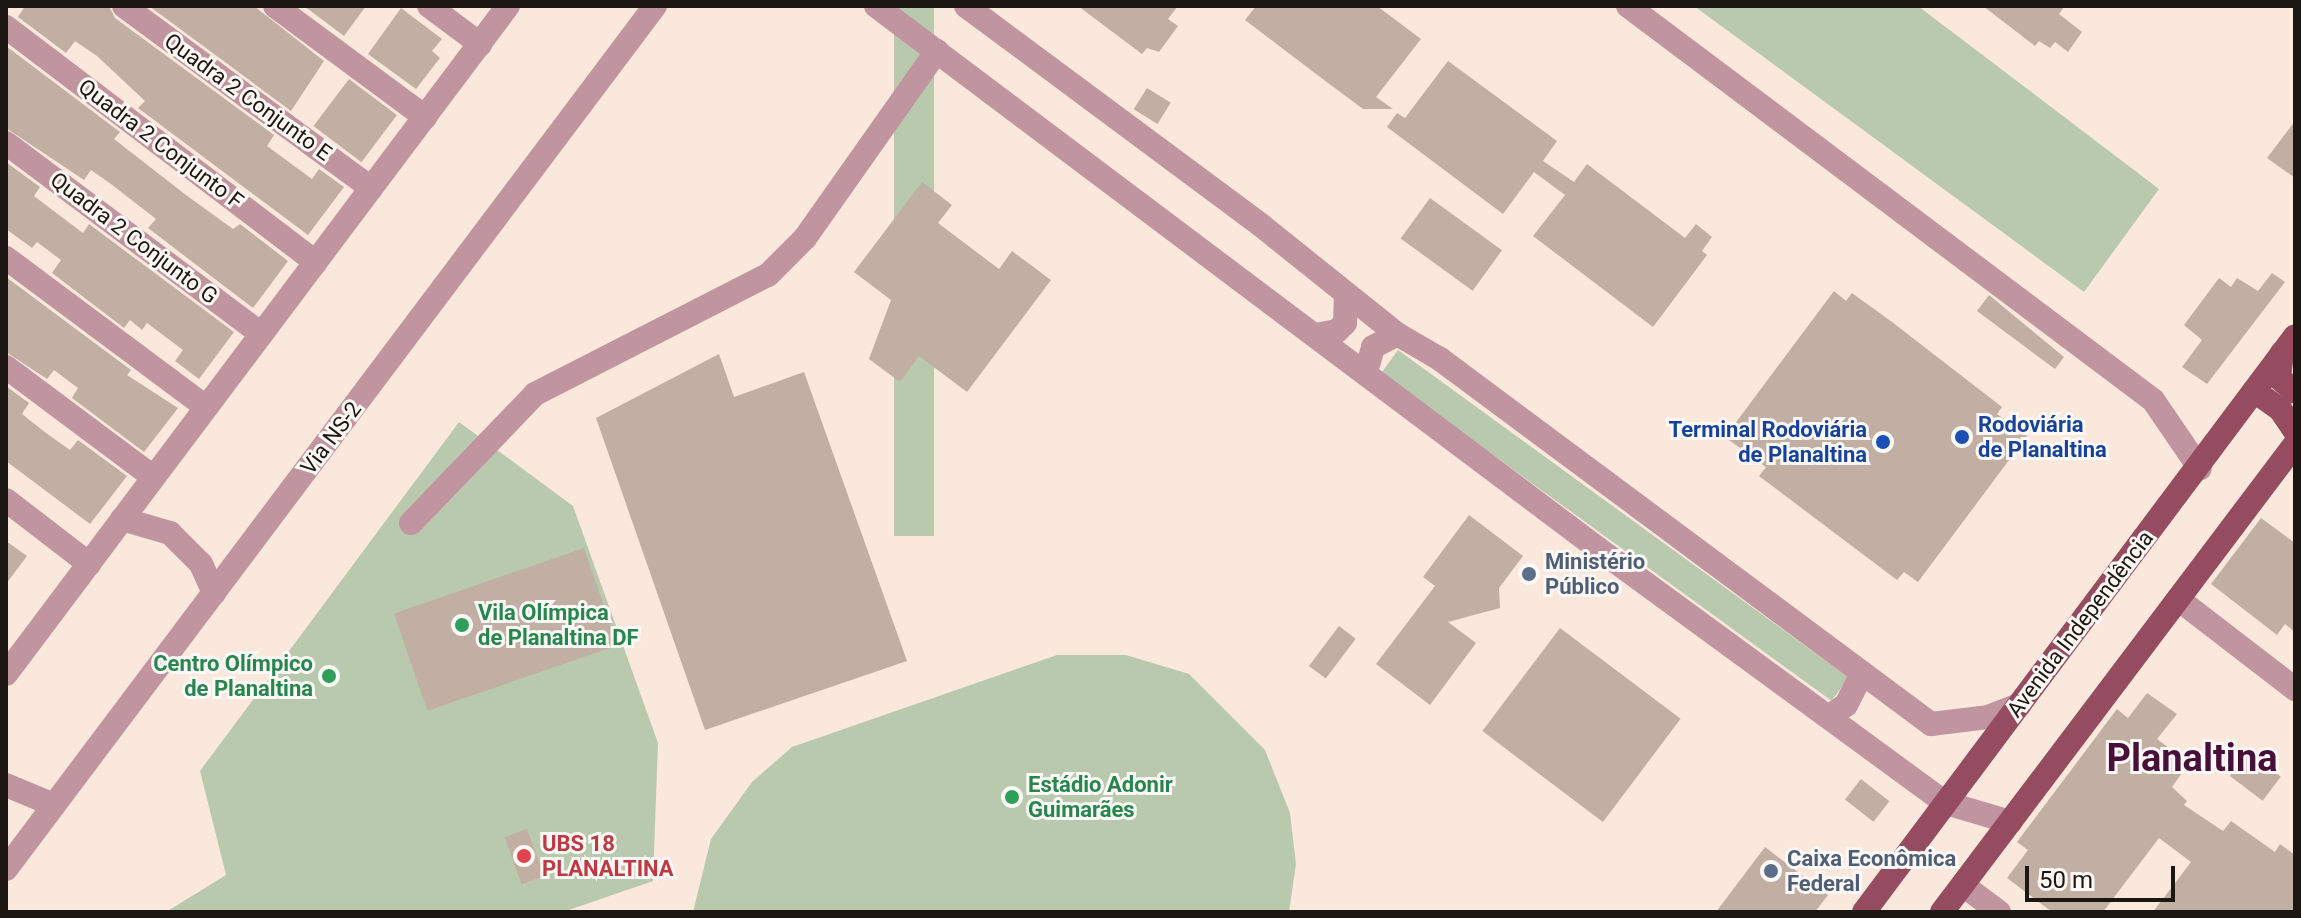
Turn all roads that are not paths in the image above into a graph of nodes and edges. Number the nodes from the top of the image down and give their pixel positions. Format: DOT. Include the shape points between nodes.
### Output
graph roads {
  1 [pos="124,6"];
  2 [pos="275,6"];
  3 [pos="429,6"];
  4 [pos="508,6"];
  5 [pos="655,6"];
  6 [pos="876,6"];
  7 [pos="966,6"];
  8 [pos="1628,6"];
  9 [pos="6,27"];
  10 [pos="480,44"];
  11 [pos="937,51"];
  12 [pos="425,117"];
  13 [pos="6,143"];
  14 [pos="371,188"];
  15 [pos="6,258"];
  16 [pos="316,262"];
  17 [pos="1346,296"];
  18 [pos="261,334"];
  19 [pos="1397,334"];
  20 [pos="1316,335"];
  21 [pos="2288,345"];
  22 [pos="6,367"];
  23 [pos="1366,372"];
  24 [pos="2254,391"];
  25 [pos="2295,392"];
  26 [pos="206,407"];
  27 [pos="2295,431"];
  28 [pos="2295,444"];
  29 [pos="2200,469"];
  30 [pos="153,477"];
  31 [pos="6,500"];
  32 [pos="122,519"];
  33 [pos="411,523"];
  34 [pos="89,564"];
  35 [pos="214,593"];
  36 [pos="2178,599"];
  37 [pos="1862,673"];
  38 [pos="6,674"];
  39 [pos="2295,689"];
  40 [pos="2020,705"];
  41 [pos="1830,716"];
  42 [pos="6,785"];
  43 [pos="1946,803"];
  44 [pos="54,805"];
  45 [pos="2010,822"];
  46 [pos="6,869"];
  47 [pos="1963,885"];
  48 [pos="1864,912"];
  49 [pos="1942,912"];
  50 [pos="1999,912"];
  1 -- 14 [label="street, Quadra 2 Conjunto E"];
  2 -- 12 [label="street"];
  3 -- 10 [label="street"];
  4 -- 10 [label="street"];
  5 -- 35 [label="street, Via NS-2"];
  6 -- 11 [label="street"];
  7 -- 17 [label="street" via="1262,226"];
  8 -- 29 [label="street" via="2153,400"];
  9 -- 16 [label="street, Quadra 2 Conjunto F"];
  10 -- 12 [label="street"];
  11 -- 20 [label="street"];
  11 -- 33 [label="street" via="805,238 768,275 535,394"];
  12 -- 14 [label="street"];
  13 -- 18 [label="street, Quadra 2 Conjunto G"];
  14 -- 16 [label="street"];
  15 -- 26 [label="street"];
  16 -- 18 [label="street"];
  17 -- 19 [label="street"];
  17 -- 20 [label="street" via="1345,323 1337,331"];
  18 -- 26 [label="street"];
  19 -- 23 [label="street" via="1373,347"];
  19 -- 37 [label="street" via="1440,359"];
  20 -- 23 [label="street"];
  21 -- 24 [label="main road, Avenida Independência"];
  21 -- 25 [label="main road" via="2279,378"];
  22 -- 30 [label="street"];
  23 -- 41 [label="street"];
  24 -- 27 [label="main road" via="2280,409"];
  24 -- 29 [label="main road, Avenida Independência"];
  26 -- 30 [label="street"];
  28 -- 36 [label="main road"];
  29 -- 40 [label="main road, Avenida Independência"];
  30 -- 32 [label="street"];
  31 -- 34 [label="street"];
  32 -- 34 [label="street"];
  32 -- 35 [label="street" via="170,533 201,564"];
  34 -- 38 [label="street"];
  35 -- 44 [label="street, Via NS-2"];
  36 -- 39 [label="street"];
  36 -- 45 [label="main road"];
  37 -- 40 [label="street" via="1931,724 1988,717"];
  37 -- 41 [label="street" via="1846,705"];
  40 -- 43 [label="main road, Avenida Independência"];
  41 -- 43 [label="street"];
  42 -- 44 [label="street"];
  43 -- 45 [label="street"];
  43 -- 48 [label="main road, Avenida Independência"];
  44 -- 46 [label="street, Via NS-2"];
  45 -- 47 [label="main road"];
  47 -- 49 [label="main road"];
  47 -- 50 [label="street"];
}
